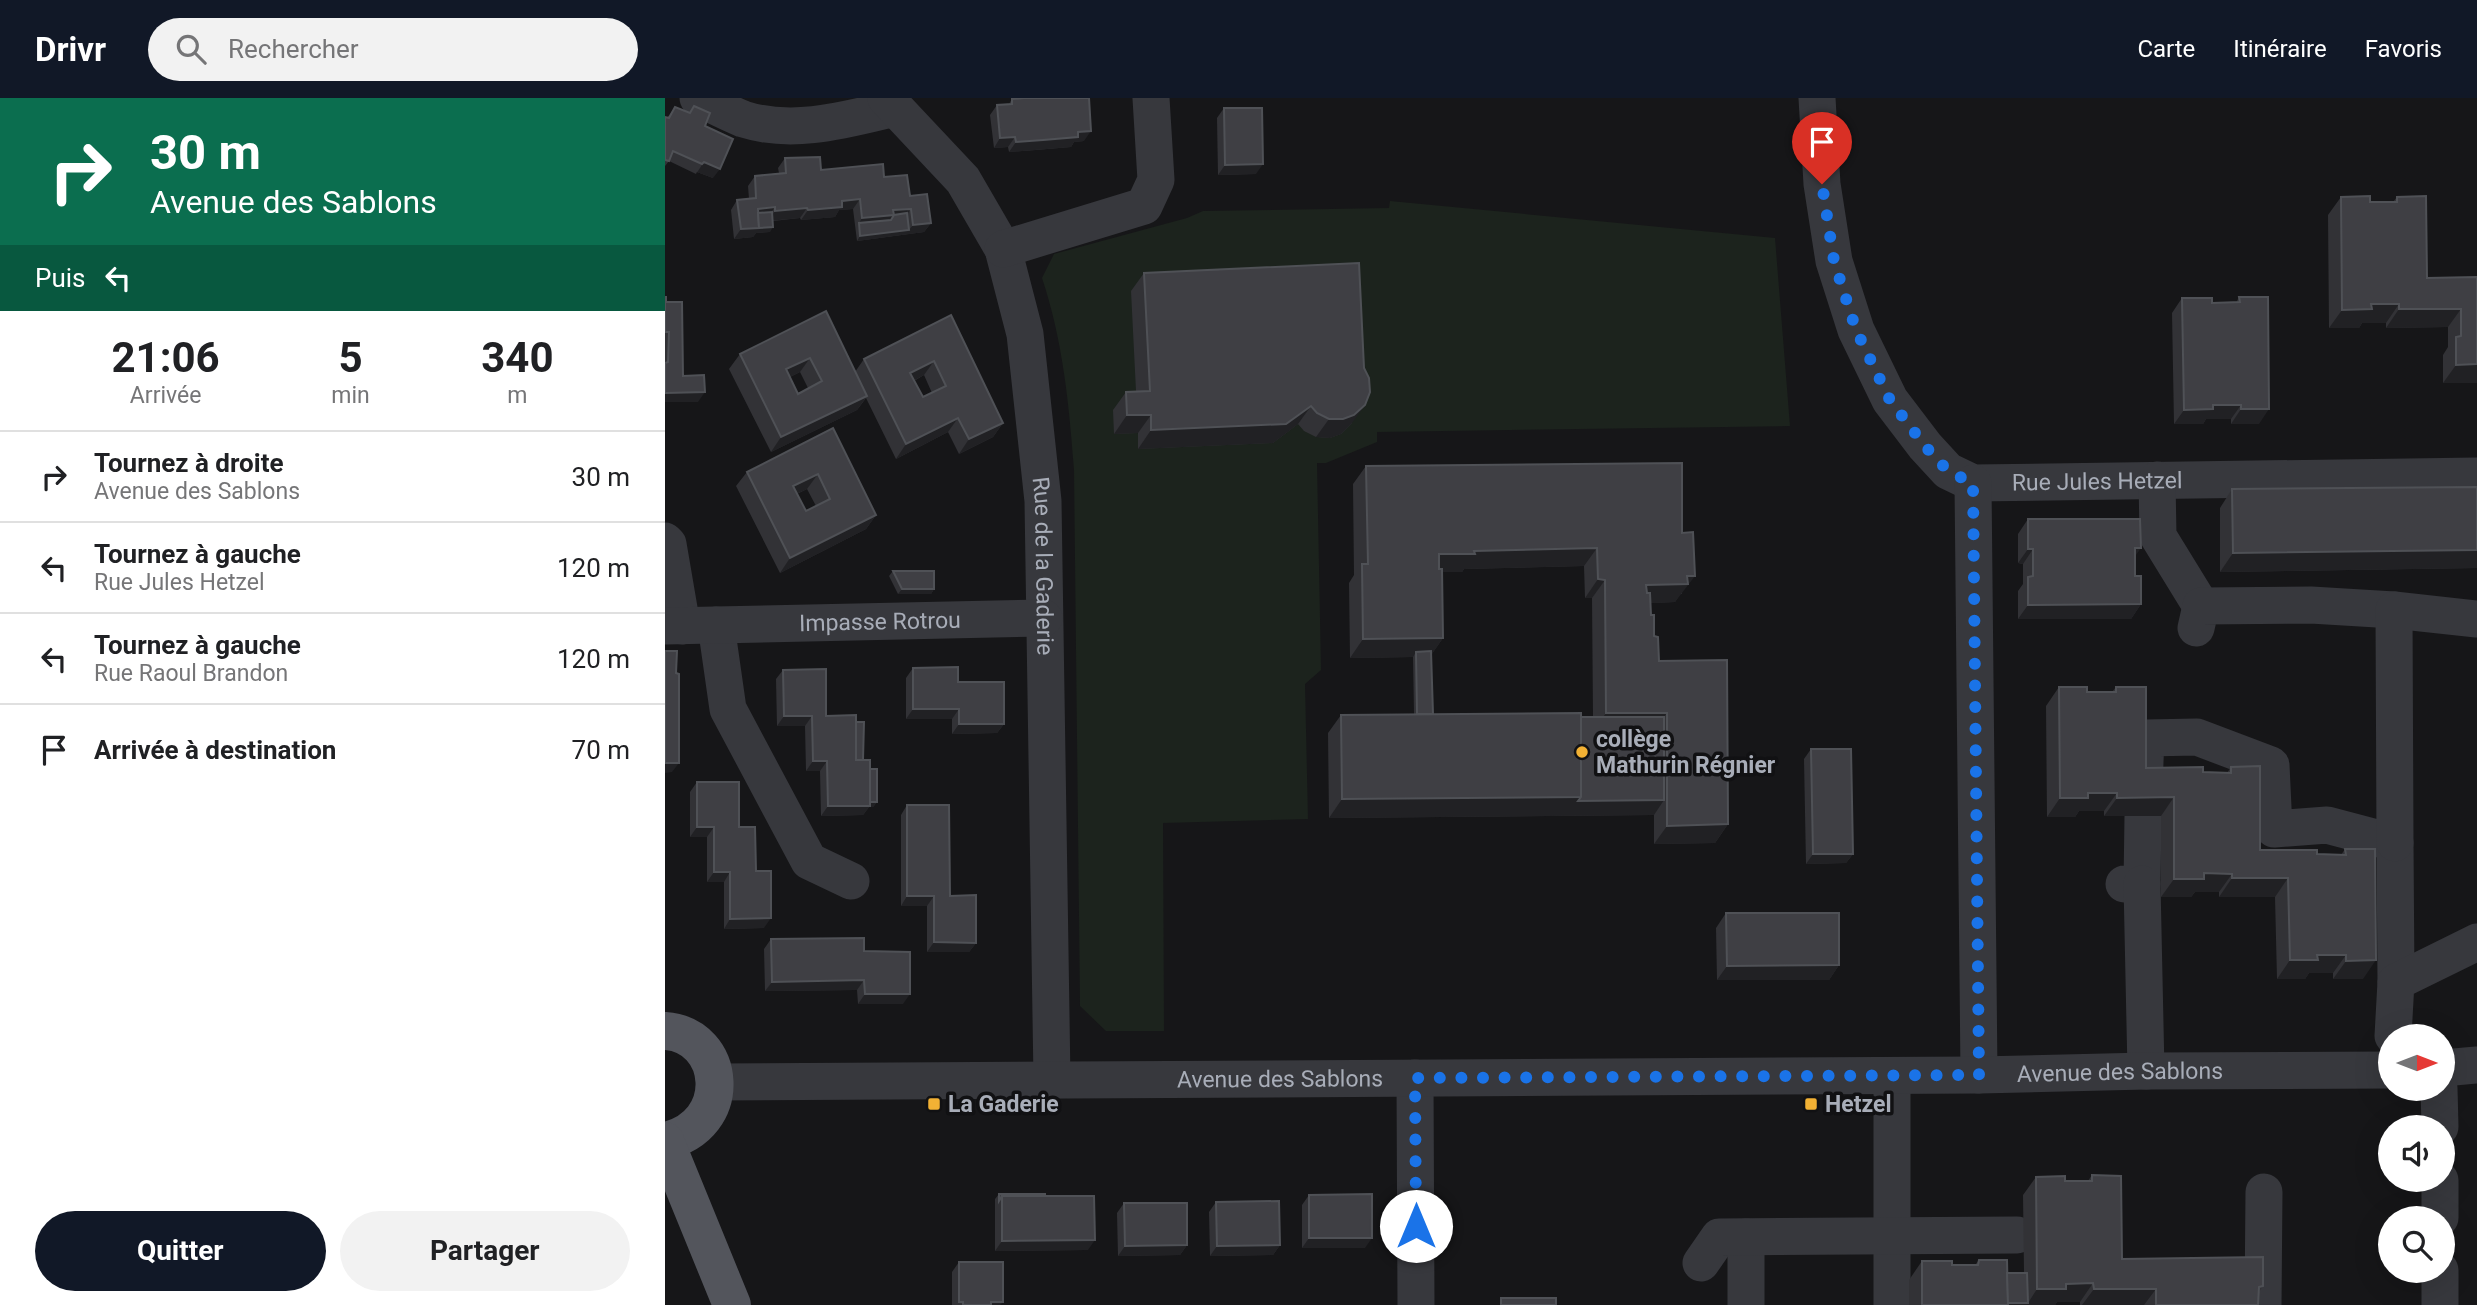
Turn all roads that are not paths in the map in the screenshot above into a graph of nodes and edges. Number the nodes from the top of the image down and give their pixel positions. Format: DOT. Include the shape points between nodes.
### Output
graph roads {
  1 [pos="698,98"];
  2 [pos="1150,98"];
  3 [pos="1817,98"];
  4 [pos="890,103"];
  5 [pos="1003,248"];
  6 [pos="2477,476"];
  7 [pos="2157,480"];
  8 [pos="1973,483"];
  9 [pos="665,541"];
  10 [pos="2394,610"];
  11 [pos="1044,618"];
  12 [pos="2477,620"];
  13 [pos="688,626"];
  14 [pos="2395,843"];
  15 [pos="851,881"];
  16 [pos="2477,942"];
  17 [pos="2396,982"];
  18 [pos="2394,1024"];
  19 [pos="665,1031"];
  20 [pos="2477,1065"];
  21 [pos="2455,1067"];
  22 [pos="2378,1070"];
  23 [pos="2146,1071"];
  24 [pos="1979,1075"];
  25 [pos="1892,1076"];
  26 [pos="1415,1078"];
  27 [pos="1052,1080"];
  28 [pos="715,1082"];
  29 [pos="665,1141"];
  30 [pos="2264,1192"];
  31 [pos="2017,1235"];
  32 [pos="1891,1236"];
  33 [pos="1746,1237"];
  34 [pos="1702,1263"];
  35 [pos="2440,1283"];
  36 [pos="732,1305"];
  37 [pos="1416,1305"];
  38 [pos="1746,1305"];
  39 [pos="1892,1305"];
  40 [pos="2263,1305"];
  41 [pos="2440,1305"];
  1 -- 4 [label="street" via="744,119 789,127 837,122"];
  2 -- 5 [label="street" via="1156,180 1144,206"];
  3 -- 8 [label="street" via="1822,184 1834,261 1856,330 1890,400 1925,446 1948,471"];
  4 -- 5 [label="street, Rue de la Gaderie" via="963,180"];
  5 -- 11 [label="street, Rue de la Gaderie" via="1025,334 1042,501"];
  6 -- 7 [label="street, Rue Jules Hetzel"];
  7 -- 8 [label="street, Rue Jules Hetzel"];
  7 -- 10 [label="street" via="2158,536 2199,617 2325,619"];
  8 -- 24 [label="street"];
  9 -- 13 [label="street"];
  10 -- 12 [label="street"];
  10 -- 14 [label="street"];
  11 -- 13 [label="street, Impasse Rotrou"];
  11 -- 27 [label="street, Rue de la Gaderie"];
  13 -- 15 [label="street" via="809,861"];
  14 -- 17 [label="street"];
  14 -- 23 [label="street" via="2327,825 2274,829 2271,765 2197,737 2146,738 2144,801 2133,884"];
  16 -- 17 [label="street"];
  17 -- 18 [label="street"];
  19 -- 28 [label="main road" via="689,1038 702,1049"];
  20 -- 21 [label="street"];
  22 -- 23 [label="street, Avenue des Sablons"];
  23 -- 24 [label="street, Avenue des Sablons"];
  24 -- 25 [label="street, Avenue des Sablons"];
  25 -- 26 [label="street, Avenue des Sablons"];
  25 -- 32 [label="street"];
  26 -- 27 [label="street, Avenue des Sablons"];
  26 -- 37 [label="street"];
  27 -- 28 [label="street, Avenue des Sablons"];
  28 -- 29 [label="main road" via="706,1117 693,1130"];
  29 -- 36 [label="main road"];
  30 -- 40 [label="street"];
  31 -- 32 [label="street"];
  32 -- 33 [label="street"];
  32 -- 39 [label="street"];
  33 -- 34 [label="street" via="1719,1237"];
  33 -- 38 [label="street"];
  35 -- 41 [label="street"];
}
